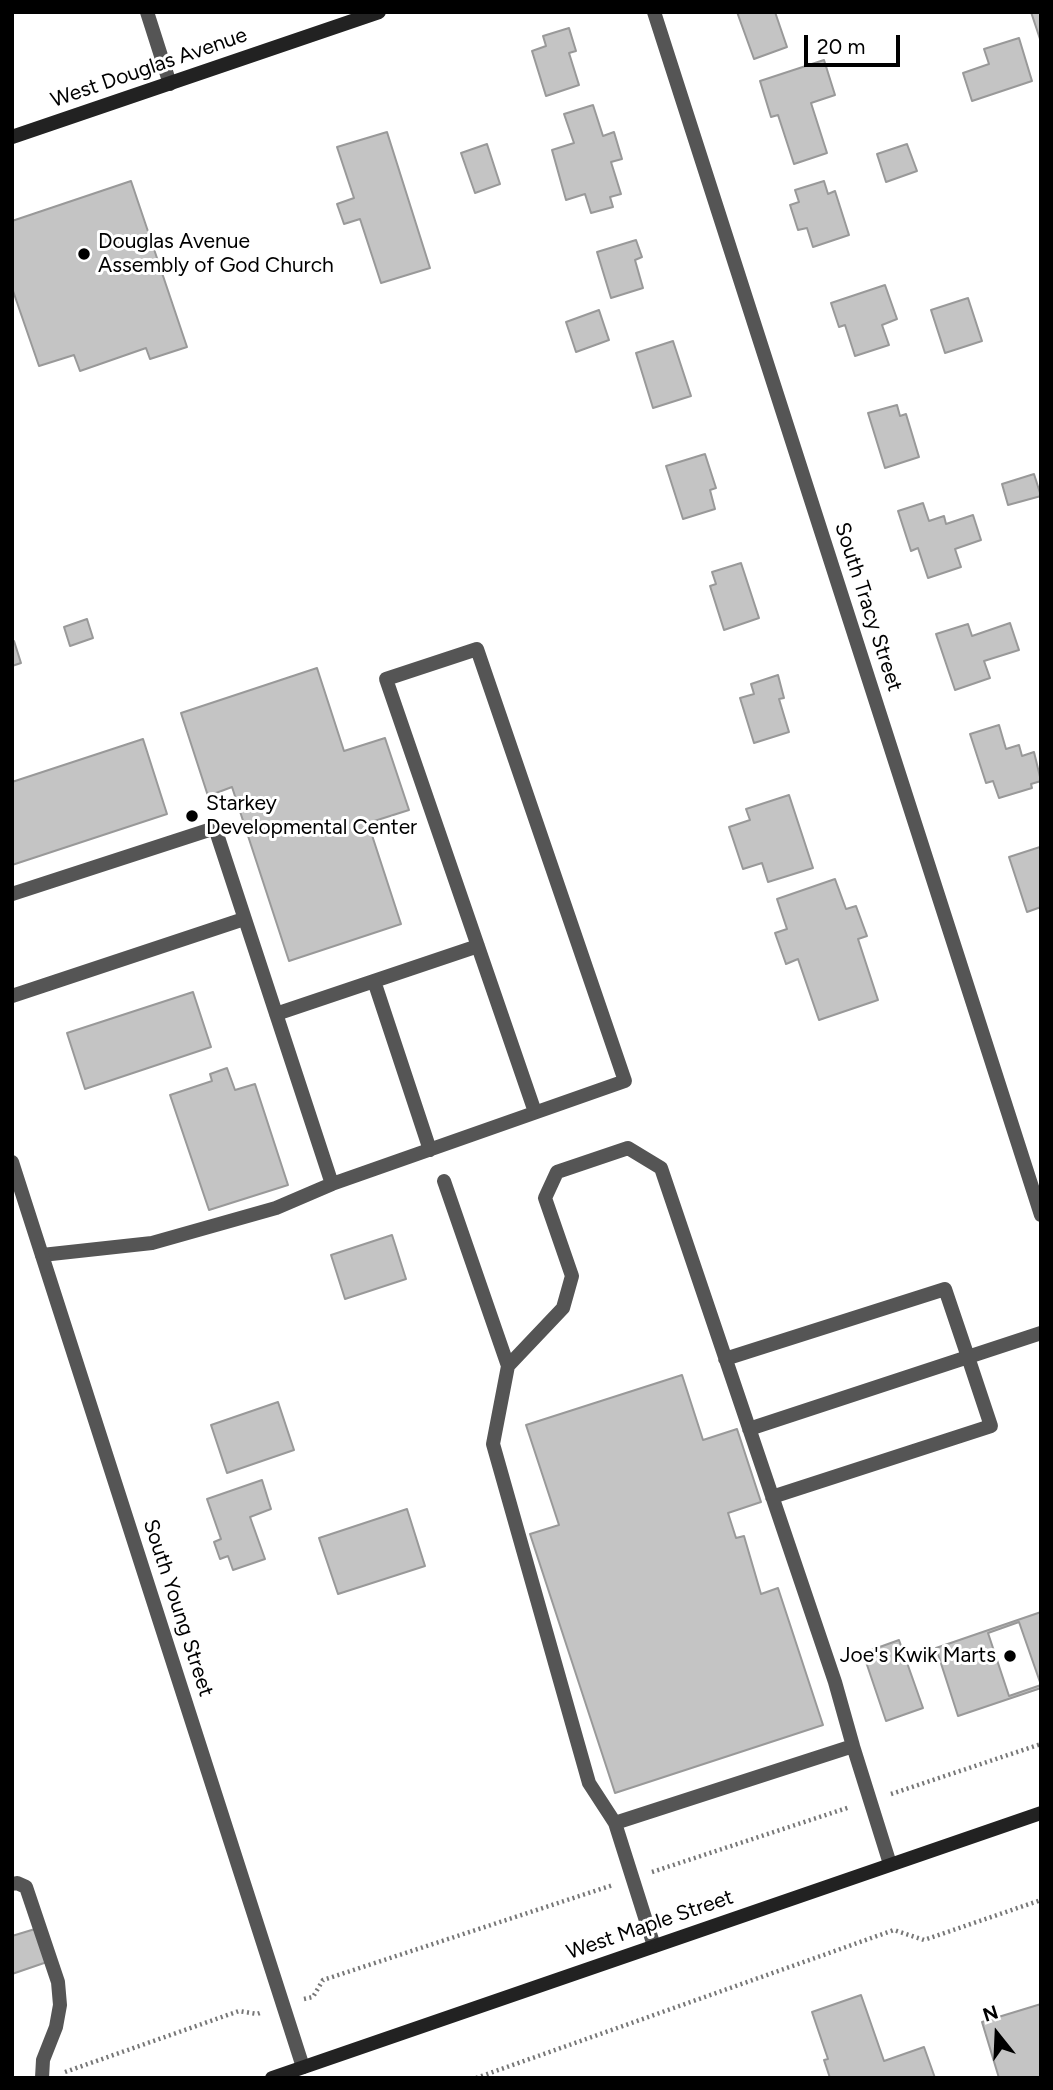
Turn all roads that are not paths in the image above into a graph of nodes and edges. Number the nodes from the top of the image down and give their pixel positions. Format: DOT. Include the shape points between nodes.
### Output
graph roads {
  1 [pos="147,12"];
  2 [pos="379,12"];
  3 [pos="654,12"];
  4 [pos="170,83"];
  5 [pos="12,137"];
  6 [pos="12,894"];
  7 [pos="244,919"];
  8 [pos="478,946"];
  9 [pos="374,981"];
  10 [pos="12,996"];
  11 [pos="276,1014"];
  12 [pos="535,1112"];
  13 [pos="430,1150"];
  14 [pos="12,1162"];
  15 [pos="444,1181"];
  16 [pos="332,1184"];
  17 [pos="1041,1215"];
  18 [pos="42,1255"];
  19 [pos="1041,1333"];
  20 [pos="968,1357"];
  21 [pos="725,1359"];
  22 [pos="508,1366"];
  23 [pos="749,1429"];
  24 [pos="772,1497"];
  25 [pos="853,1745"];
  26 [pos="1041,1813"];
  27 [pos="615,1823"];
  28 [pos="890,1864"];
  29 [pos="12,1884"];
  30 [pos="654,1946"];
  31 [pos="305,2073"];
  32 [pos="42,2078"];
  33 [pos="272,2078"];
  1 -- 4 [label="street"];
  2 -- 4 [label="main road, West Douglas Avenue"];
  3 -- 17 [label="street, South Tracy Street"];
  4 -- 5 [label="main road, West Douglas Avenue"];
  6 -- 7 [label="street" via="215,828"];
  7 -- 10 [label="street"];
  7 -- 11 [label="street"];
  8 -- 9 [label="street"];
  8 -- 12 [label="street"];
  8 -- 12 [label="street" via="386,679 477,649 625,1081"];
  9 -- 11 [label="street"];
  9 -- 13 [label="street"];
  11 -- 16 [label="street"];
  12 -- 13 [label="street"];
  13 -- 16 [label="street"];
  14 -- 18 [label="street, South Young Street"];
  15 -- 22 [label="street"];
  16 -- 18 [label="street" via="276,1208 152,1243"];
  18 -- 31 [label="street, South Young Street"];
  19 -- 20 [label="street"];
  20 -- 21 [label="street" via="946,1289"];
  20 -- 23 [label="street"];
  20 -- 24 [label="street" via="991,1426"];
  21 -- 22 [label="street" via="661,1168 628,1149 557,1172 545,1198 572,1276 563,1308"];
  21 -- 23 [label="street"];
  22 -- 27 [label="street" via="493,1444 589,1783"];
  23 -- 24 [label="street"];
  24 -- 25 [label="street"];
  25 -- 27 [label="street"];
  25 -- 28 [label="street"];
  26 -- 28 [label="main road, West Maple Street"];
  27 -- 30 [label="street"];
  28 -- 30 [label="main road, West Maple Street"];
  29 -- 32 [label="street" via="26,1887 58,1982 60,2005"];
  30 -- 31 [label="main road, West Maple Street"];
  31 -- 33 [label="main road, West Maple Street"];
}
